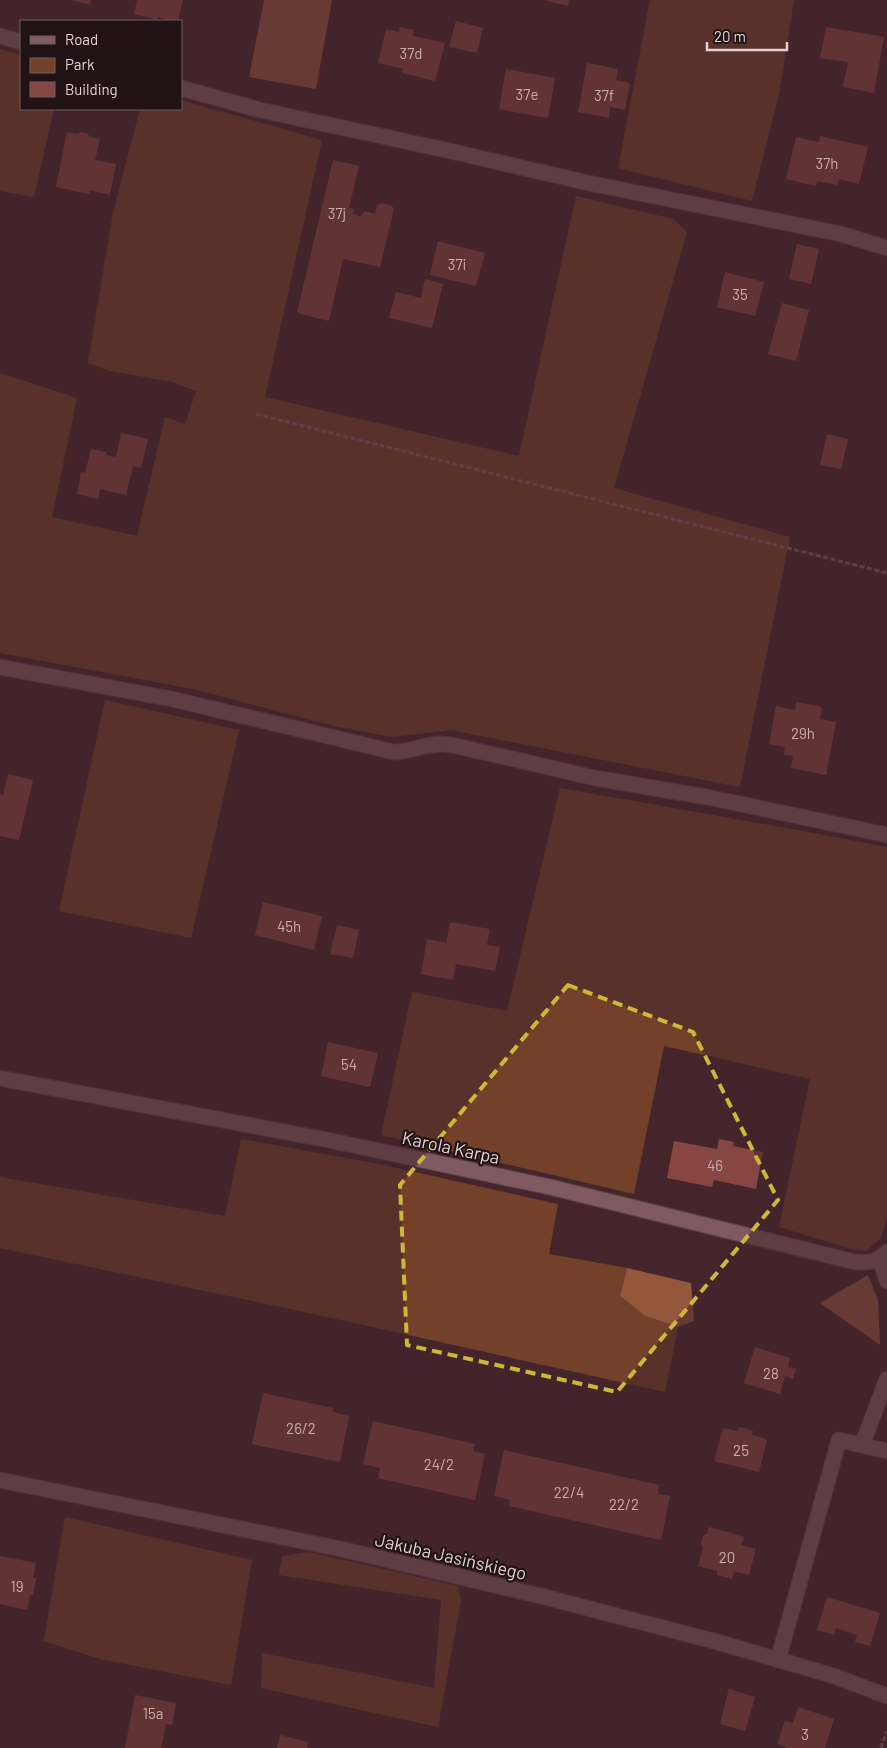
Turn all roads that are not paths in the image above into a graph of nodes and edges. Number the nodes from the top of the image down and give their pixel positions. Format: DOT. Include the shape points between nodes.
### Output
graph roads {
  1 [pos="0,36"];
  2 [pos="20,42"];
  3 [pos="182,88"];
  4 [pos="887,248"];
  5 [pos="0,666"];
  6 [pos="887,836"];
  7 [pos="0,1078"];
  8 [pos="884,1256"];
  9 [pos="887,1281"];
  10 [pos="887,1379"];
  11 [pos="862,1445"];
  12 [pos="887,1451"];
  13 [pos="0,1480"];
  14 [pos="778,1660"];
  15 [pos="887,1696"];
  1 -- 2 [label="street"];
  3 -- 4 [label="street" via="260,110 584,182 841,234"];
  5 -- 6 [label="street" via="172,699 394,752 442,744 461,747 595,778 712,798"];
  7 -- 8 [label="street, Karola Karpa" via="328,1140 541,1185 855,1262 867,1263"];
  8 -- 9 [label="street"];
  10 -- 11 [label="street"];
  11 -- 12 [label="street"];
  11 -- 14 [label="street" via="839,1440"];
  13 -- 14 [label="street, Jakuba Jasińskiego" via="341,1549 624,1617"];
  14 -- 15 [label="street, Jakuba Jasińskiego"];
}
